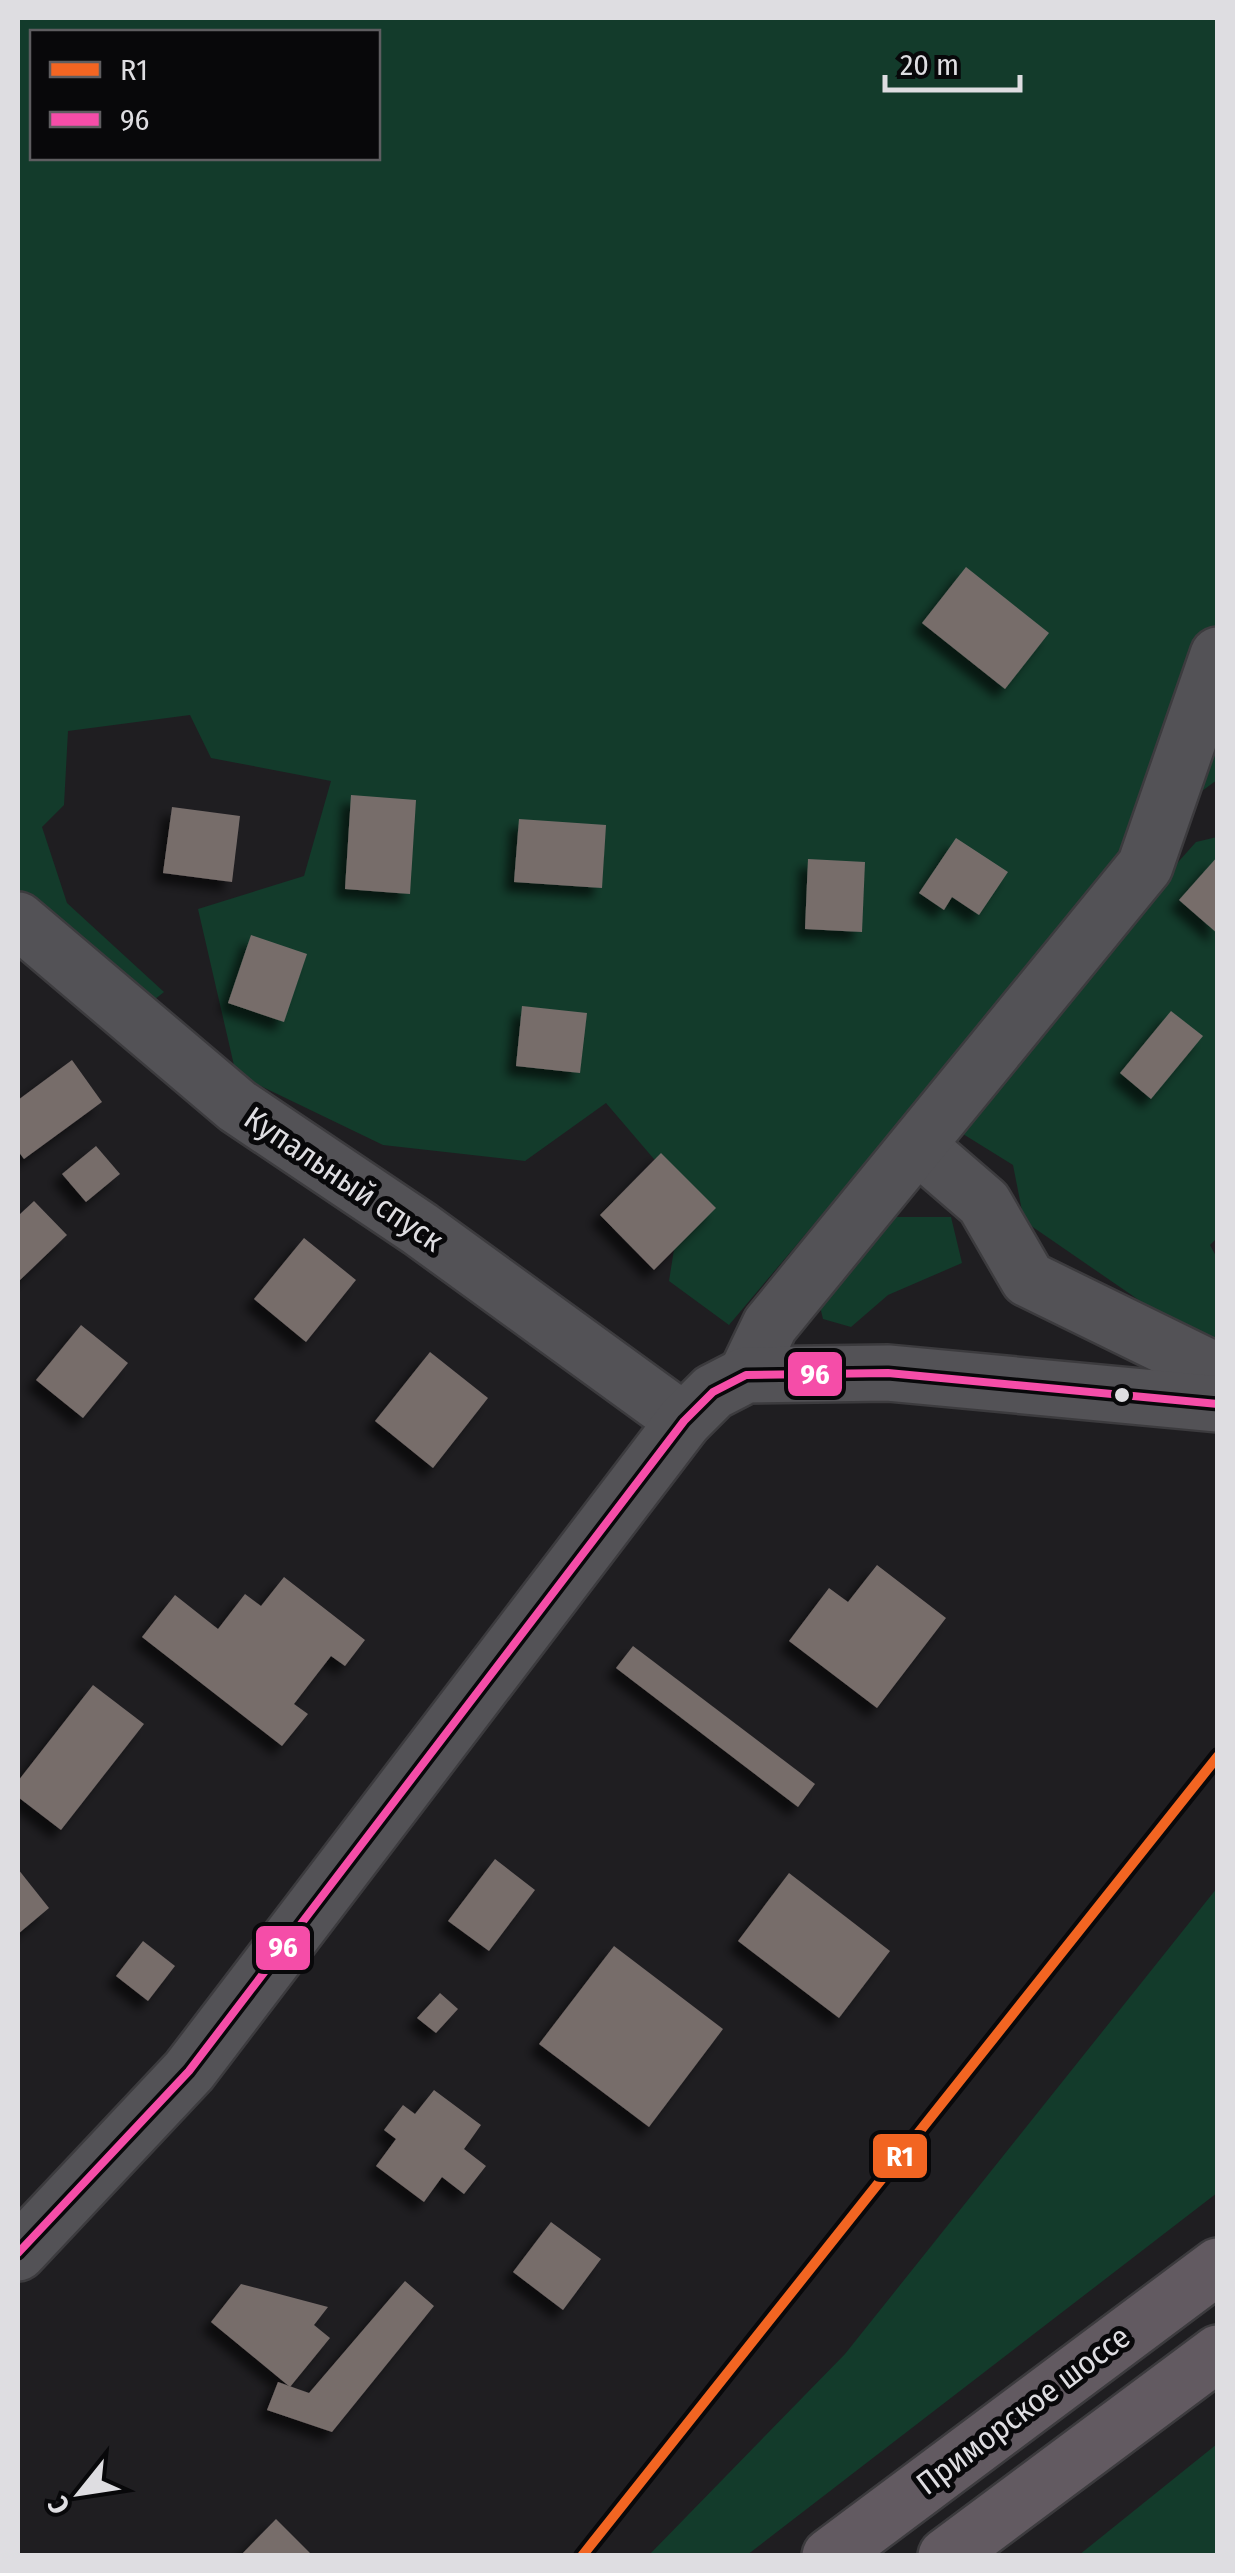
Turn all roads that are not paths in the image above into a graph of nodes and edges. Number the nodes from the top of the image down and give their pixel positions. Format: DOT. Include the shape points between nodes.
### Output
graph roads {
  1 [pos="1218,655"];
  2 [pos="18,920"];
  3 [pos="918,1146"];
  4 [pos="1218,1372"];
  5 [pos="746,1375"];
  6 [pos="1218,1404"];
  7 [pos="684,1421"];
  8 [pos="23,2235"];
  9 [pos="1218,2266"];
  10 [pos="1218,2353"];
  11 [pos="830,2556"];
  12 [pos="946,2556"];
  1 -- 3 [label="street" via="1145,866"];
  2 -- 7 [label="street, Купальный спуск" via="236,1106 420,1228"];
  3 -- 4 [label="street" via="984,1203 1028,1279"];
  3 -- 5 [label="street" via="770,1325"];
  5 -- 6 [label="street" via="888,1373"];
  5 -- 7 [label="street" via="713,1392"];
  7 -- 8 [label="street" via="189,2071"];
  9 -- 11 [label="highway, Приморское шоссе"];
  10 -- 12 [label="highway"];
}
